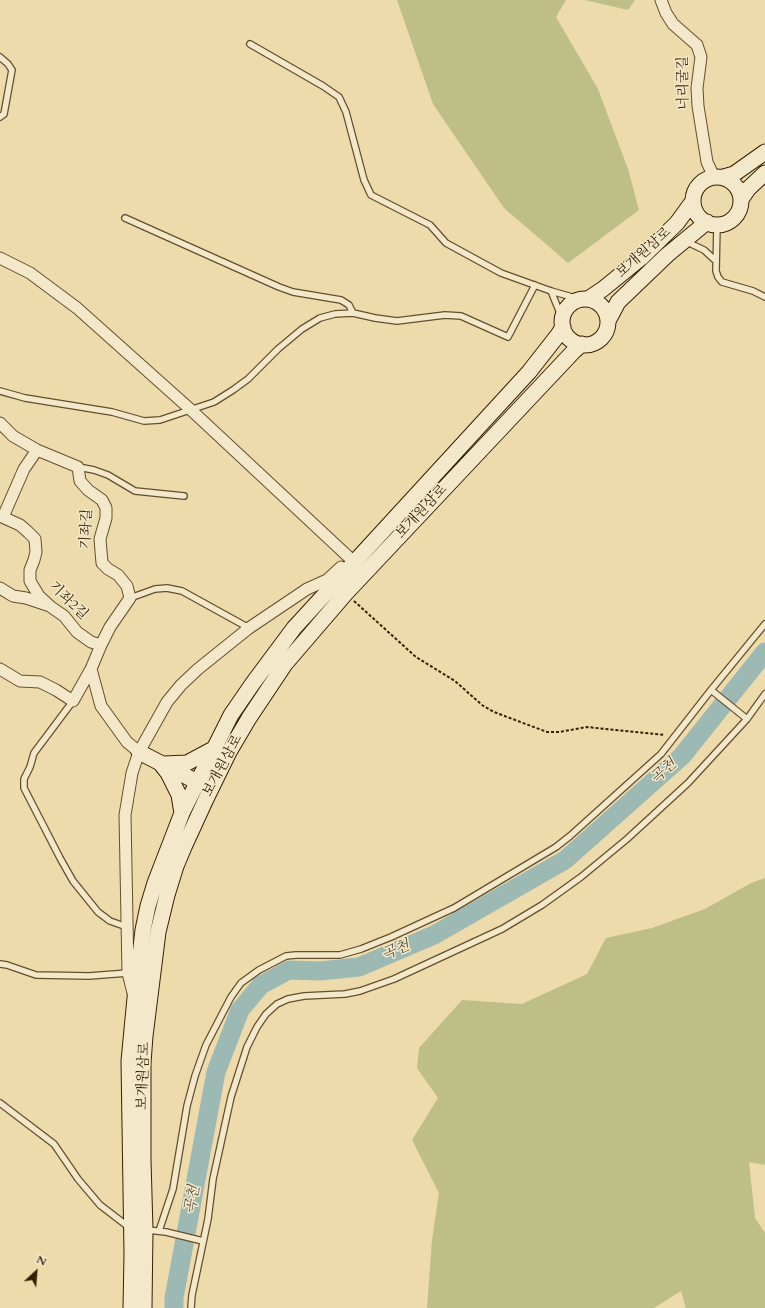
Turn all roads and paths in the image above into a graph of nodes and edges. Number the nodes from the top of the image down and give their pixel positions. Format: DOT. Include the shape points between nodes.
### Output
graph roads {
  1 [pos="661,0"];
  2 [pos="250,44"];
  3 [pos="0,57"];
  4 [pos="0,117"];
  5 [pos="765,152"];
  6 [pos="765,173"];
  7 [pos="719,177"];
  8 [pos="742,198"];
  9 [pos="693,201"];
  10 [pos="124,218"];
  11 [pos="712,224"];
  12 [pos="683,241"];
  13 [pos="0,258"];
  14 [pos="716,261"];
  15 [pos="535,285"];
  16 [pos="551,291"];
  17 [pos="765,297"];
  18 [pos="584,299"];
  19 [pos="353,313"];
  20 [pos="608,321"];
  21 [pos="562,322"];
  22 [pos="582,344"];
  23 [pos="0,391"];
  24 [pos="190,409"];
  25 [pos="0,423"];
  26 [pos="37,450"];
  27 [pos="78,466"];
  28 [pos="184,496"];
  29 [pos="1,516"];
  30 [pos="351,560"];
  31 [pos="0,588"];
  32 [pos="346,593"];
  33 [pos="130,598"];
  34 [pos="51,607"];
  35 [pos="765,624"];
  36 [pos="249,628"];
  37 [pos="101,645"];
  38 [pos="91,668"];
  39 [pos="0,669"];
  40 [pos="711,690"];
  41 [pos="765,694"];
  42 [pos="73,701"];
  43 [pos="747,719"];
  44 [pos="675,736"];
  45 [pos="215,748"];
  46 [pos="139,752"];
  47 [pos="161,764"];
  48 [pos="197,782"];
  49 [pos="211,789"];
  50 [pos="182,813"];
  51 [pos="127,927"];
  52 [pos="0,964"];
  53 [pos="128,973"];
  54 [pos="134,998"];
  55 [pos="0,1103"];
  56 [pos="145,1230"];
  57 [pos="203,1241"];
  58 [pos="131,1308"];
  59 [pos="144,1308"];
  60 [pos="191,1308"];
  1 -- 7 [label="street, 너리굴길" via="673,24 697,45 701,57 697,88 698,106 707,162"];
  2 -- 15 [label="lane" via="339,97 371,195 430,224 446,243 474,260"];
  3 -- 4 [label="lane" via="12,70 4,114"];
  5 -- 7 [label="main road, 보개원삼로" via="734,174"];
  6 -- 8 [label="main road, 보개원삼로"];
  7 -- 8 [label="main road" via="728,179 736,185"];
  7 -- 9 [label="main road, 보개원삼로" via="701,183"];
  8 -- 11 [label="main road, 보개원삼로" via="736,216 727,223"];
  9 -- 11 [label="main road" via="699,216"];
  9 -- 18 [label="main road, 보개원삼로" via="677,223 641,258 603,289"];
  10 -- 19 [label="lane" via="279,287 293,292 342,300 349,305"];
  11 -- 12 [label="main road, 보개원삼로"];
  11 -- 14 [label="lane"];
  12 -- 14 [label="lane" via="704,250"];
  12 -- 20 [label="main road, 보개원삼로" via="618,302"];
  13 -- 24 [label="street" via="30,273 72,304"];
  14 -- 17 [label="lane" via="716,272 722,282"];
  15 -- 16 [label="lane"];
  15 -- 19 [label="lane" via="508,337 462,316 397,322"];
  16 -- 18 [label="lane"];
  16 -- 21 [label="lane"];
  18 -- 20 [label="main road" via="595,301 603,307"];
  18 -- 21 [label="main road, 보개원삼로" via="570,304"];
  19 -- 24 [label="lane" via="320,318 278,349 248,379 214,402"];
  20 -- 22 [label="main road, 보개원삼로" via="606,331 600,339"];
  21 -- 22 [label="main road" via="569,338"];
  21 -- 30 [label="main road, 보개원삼로" via="558,335 529,372"];
  22 -- 32 [label="main road, 보개원삼로"];
  23 -- 24 [label="lane" via="25,398 112,412 144,421 160,420"];
  24 -- 30 [label="street"];
  25 -- 26 [label="street" via="13,436"];
  26 -- 27 [label="street"];
  26 -- 29 [label="street" via="24,469"];
  27 -- 28 [label="lane" via="108,475 135,491"];
  27 -- 33 [label="street, 기좌길" via="80,481 102,500 106,508 100,538 102,563 118,575 127,586"];
  29 -- 34 [label="street, 기좌2길" via="20,525 34,540 36,552 30,570 30,581 39,596"];
  30 -- 36 [label="street, 보개원삼로" via="327,580 307,589"];
  30 -- 45 [label="main road, 보개원삼로" via="274,655 231,716"];
  31 -- 34 [label="street" via="13,596"];
  32 -- 44 [label="path" via="416,657 455,681 494,712 546,732 588,727"];
  32 -- 49 [label="main road, 보개원삼로" via="285,664 249,718"];
  33 -- 36 [label="lane" via="155,589 182,591"];
  33 -- 37 [label="street"];
  34 -- 37 [label="street, 기좌2길" via="91,642"];
  35 -- 40 [label="lane"];
  36 -- 46 [label="street, 보개원삼로" via="181,686 167,702"];
  37 -- 38 [label="street"];
  38 -- 42 [label="street"];
  38 -- 46 [label="street" via="100,706 127,742"];
  39 -- 42 [label="street" via="20,681 40,682"];
  40 -- 43 [label="lane"];
  40 -- 44 [label="lane"];
  41 -- 43 [label="lane"];
  42 -- 51 [label="lane" via="34,753 24,779 24,788 73,881 98,912 110,921"];
  43 -- 57 [label="lane" via="688,782 627,839 582,877 542,905 502,929 394,979 360,991 288,999 277,1004 266,1014 247,1047 231,1097 213,1179"];
  44 -- 56 [label="lane" via="661,754 556,847 454,908 391,937 340,955 286,956 240,983 206,1044 195,1076 187,1106 173,1189"];
  45 -- 47 [label="main road" via="187,763"];
  45 -- 48 [label="main road, 보개원삼로"];
  46 -- 47 [label="main road"];
  46 -- 51 [label="street, 보개원삼로" via="132,772 125,815"];
  47 -- 48 [label="main road"];
  47 -- 50 [label="main road" via="175,787"];
  48 -- 49 [label="main road"];
  48 -- 50 [label="main road, 보개원삼로"];
  49 -- 56 [label="main road, 보개원삼로" via="176,866 158,932 143,1063"];
  50 -- 54 [label="main road, 보개원삼로" via="148,906"];
  51 -- 53 [label="street, 보개원삼로"];
  52 -- 53 [label="lane" via="36,975 89,976"];
  53 -- 54 [label="street, 보개원삼로"];
  54 -- 56 [label="main road, 보개원삼로" via="129,1068"];
  55 -- 56 [label="lane" via="54,1144 100,1205"];
  56 -- 57 [label="lane"];
  56 -- 58 [label="main road, 보개원삼로"];
  56 -- 59 [label="main road, 보개원삼로"];
  57 -- 60 [label="lane"];
}
